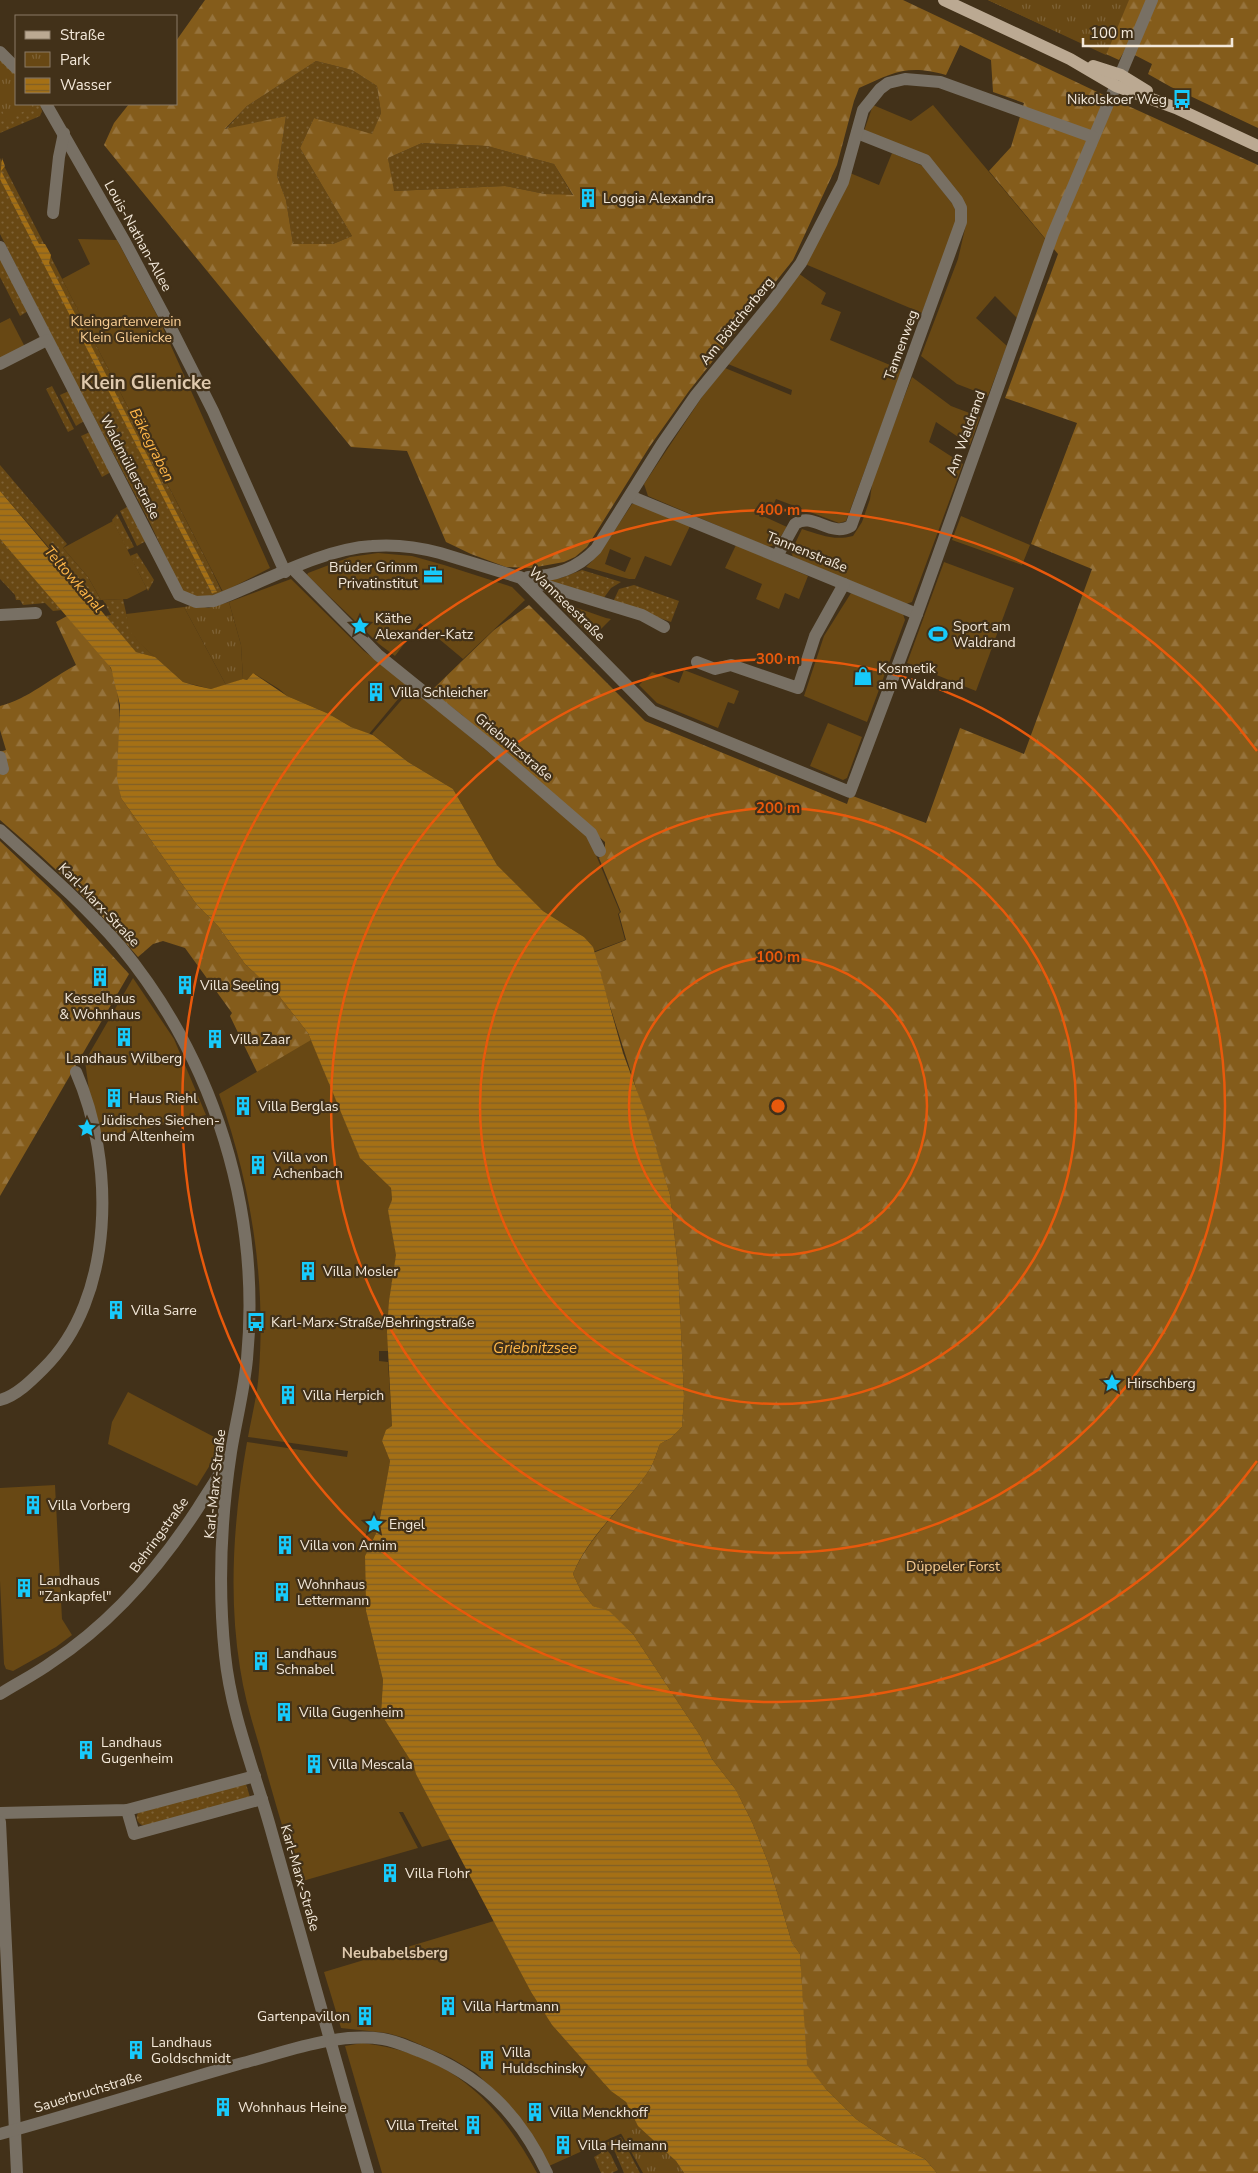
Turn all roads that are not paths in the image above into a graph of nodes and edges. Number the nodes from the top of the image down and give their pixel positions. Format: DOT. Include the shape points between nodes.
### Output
graph roads {
  1 [pos="944,0"];
  2 [pos="1152,0"];
  3 [pos="0,52"];
  4 [pos="15,67"];
  5 [pos="1118,80"];
  6 [pos="47,105"];
  7 [pos="64,132"];
  8 [pos="856,133"];
  9 [pos="1093,137"];
  10 [pos="1258,146"];
  11 [pos="53,213"];
  12 [pos="0,247"];
  13 [pos="47,340"];
  14 [pos="0,364"];
  15 [pos="630,496"];
  16 [pos="777,556"];
  17 [pos="289,571"];
  18 [pos="520,577"];
  19 [pos="844,584"];
  20 [pos="179,595"];
  21 [pos="36,613"];
  22 [pos="917,614"];
  23 [pos="0,615"];
  24 [pos="664,627"];
  25 [pos="697,662"];
  26 [pos="850,792"];
  27 [pos="0,830"];
  28 [pos="600,850"];
  29 [pos="76,1072"];
  30 [pos="0,1400"];
  31 [pos="231,1453"];
  32 [pos="0,1694"];
  33 [pos="255,1776"];
  34 [pos="262,1799"];
  35 [pos="127,1810"];
  36 [pos="0,1813"];
  37 [pos="0,1822"];
  38 [pos="330,2040"];
  39 [pos="15,2130"];
  40 [pos="0,2134"];
  41 [pos="17,2173"];
  42 [pos="368,2173"];
  43 [pos="546,2173"];
  1 -- 5 [label="main road"];
  2 -- 5 [label="street"];
  3 -- 4 [label="street"];
  5 -- 9 [label="street, Am Waldrand"];
  5 -- 10 [label="main road"];
  6 -- 7 [label="street, Louis-Nathan-Allee"];
  7 -- 11 [label="street"];
  7 -- 17 [label="street, Louis-Nathan-Allee" via="213,411"];
  8 -- 9 [label="street, Am Böttcherberg" via="863,110 880,89 897,80 915,79 940,82"];
  8 -- 15 [label="street, Am Böttcherberg" via="842,182 801,263 696,395"];
  8 -- 16 [label="street, Tannenweg" via="925,160 957,200 961,208 961,222 851,526 836,530 807,520 798,522"];
  9 -- 22 [label="street, Am Waldrand" via="1053,234"];
  12 -- 13 [label="street, Waldmüllerstraße"];
  13 -- 14 [label="street"];
  13 -- 20 [label="street, Waldmüllerstraße"];
  15 -- 16 [label="street, Tannenstraße"];
  15 -- 18 [label="street, Am Böttcherberg" via="596,549 584,561 558,574"];
  16 -- 19 [label="street, Tannenstraße"];
  17 -- 18 [label="street, Wannseestraße" via="338,552 389,545 429,550"];
  17 -- 20 [label="street, Wannseestraße" via="214,601 196,602"];
  17 -- 28 [label="street, Griebnitzstraße" via="378,654 591,833"];
  18 -- 24 [label="street" via="642,615"];
  18 -- 26 [label="street, Wannseestraße" via="652,711"];
  19 -- 22 [label="street, Tannenstraße"];
  19 -- 25 [label="street" via="815,636 798,688 731,665 715,669"];
  21 -- 23 [label="street"];
  22 -- 26 [label="street, Am Waldrand"];
  27 -- 31 [label="street, Karl-Marx-Straße" via="85,908 136,967 185,1045 221,1129 242,1212 250,1308 245,1377"];
  29 -- 30 [label="street" via="97,1140 102,1193 102,1219 92,1281 80,1318 60,1351 36,1376"];
  31 -- 32 [label="street, Behringstraße" via="182,1532 118,1610 86,1638"];
  31 -- 33 [label="street, Karl-Marx-Straße" via="222,1557 224,1640 231,1693"];
  33 -- 34 [label="street, Karl-Marx-Straße"];
  33 -- 35 [label="street"];
  34 -- 35 [label="street" via="134,1834"];
  34 -- 38 [label="street, Karl-Marx-Straße"];
  35 -- 36 [label="street"];
  37 -- 39 [label="street"];
  38 -- 39 [label="street, Sauerbruchstraße"];
  38 -- 42 [label="street, Karl-Marx-Straße"];
  38 -- 43 [label="street, Sauerbruchstraße" via="385,2039 468,2075 501,2104 530,2142"];
  39 -- 40 [label="street, Sauerbruchstraße"];
  39 -- 41 [label="street"];
}
